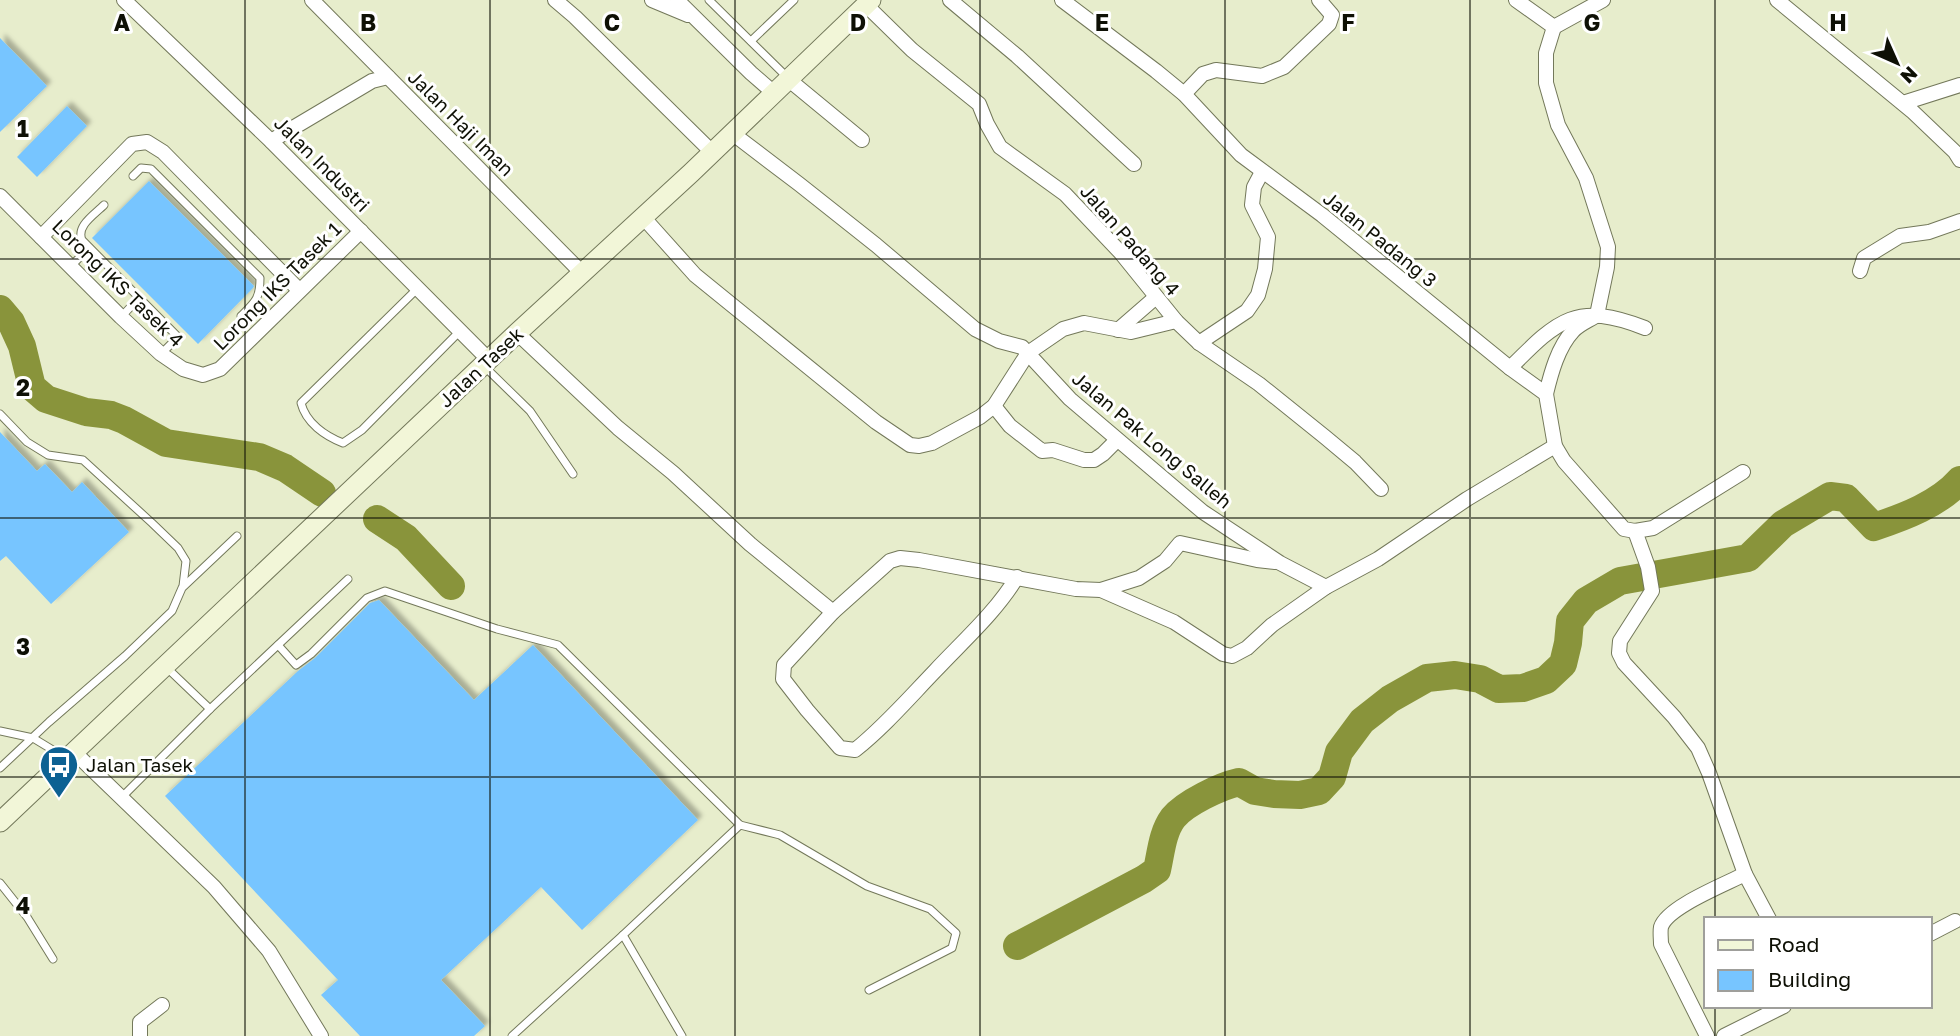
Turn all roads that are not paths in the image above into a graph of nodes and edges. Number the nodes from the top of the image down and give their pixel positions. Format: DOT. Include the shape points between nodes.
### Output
graph roads {
  1 [pos="124,0"];
  2 [pos="312,0"];
  3 [pos="555,0"];
  4 [pos="652,0"];
  5 [pos="677,0"];
  6 [pos="709,0"];
  7 [pos="794,0"];
  8 [pos="950,0"];
  9 [pos="1062,0"];
  10 [pos="1319,0"];
  11 [pos="1516,0"];
  12 [pos="1603,0"];
  13 [pos="1777,0"];
  14 [pos="866,2"];
  15 [pos="696,18"];
  16 [pos="1554,27"];
  17 [pos="751,41"];
  18 [pos="388,77"];
  19 [pos="789,79"];
  20 [pos="1960,85"];
  21 [pos="774,93"];
  22 [pos="1184,94"];
  23 [pos="1903,103"];
  24 [pos="732,133"];
  25 [pos="862,140"];
  26 [pos="271,141"];
  27 [pos="712,152"];
  28 [pos="1960,160"];
  29 [pos="1134,164"];
  30 [pos="1262,172"];
  31 [pos="133,176"];
  32 [pos="188,192"];
  33 [pos="0,196"];
  34 [pos="104,205"];
  35 [pos="643,218"];
  36 [pos="1960,221"];
  37 [pos="361,231"];
  38 [pos="41,237"];
  39 [pos="89,248"];
  40 [pos="71,266"];
  41 [pos="1860,271"];
  42 [pos="582,273"];
  43 [pos="418,288"];
  44 [pos="299,290"];
  45 [pos="1156,297"];
  46 [pos="139,298"];
  47 [pos="1597,315"];
  48 [pos="242,316"];
  49 [pos="121,317"];
  50 [pos="1175,321"];
  51 [pos="1645,328"];
  52 [pos="1118,330"];
  53 [pos="460,331"];
  54 [pos="517,333"];
  55 [pos="1199,343"];
  56 [pos="1028,353"];
  57 [pos="161,354"];
  58 [pos="486,363"];
  59 [pos="1510,368"];
  60 [pos="220,369"];
  61 [pos="1546,394"];
  62 [pos="994,406"];
  63 [pos="0,414"];
  64 [pos="1116,440"];
  65 [pos="1555,446"];
  66 [pos="1744,472"];
  67 [pos="573,474"];
  68 [pos="1381,489"];
  69 [pos="1635,531"];
  70 [pos="237,536"];
  71 [pos="1280,563"];
  72 [pos="1017,577"];
  73 [pos="348,579"];
  74 [pos="1326,587"];
  75 [pos="182,588"];
  76 [pos="1101,590"];
  77 [pos="833,612"];
  78 [pos="278,645"];
  79 [pos="164,666"];
  80 [pos="210,709"];
  81 [pos="0,730"];
  82 [pos="33,738"];
  83 [pos="70,755"];
  84 [pos="0,768"];
  85 [pos="122,797"];
  86 [pos="0,822"];
  87 [pos="740,825"];
  88 [pos="1745,874"];
  89 [pos="0,883"];
  90 [pos="1768,917"];
  91 [pos="1955,921"];
  92 [pos="1932,933"];
  93 [pos="623,936"];
  94 [pos="54,959"];
  95 [pos="869,990"];
  96 [pos="162,1004"];
  97 [pos="1780,1008"];
  98 [pos="140,1036"];
  99 [pos="321,1036"];
  100 [pos="512,1036"];
  101 [pos="682,1036"];
  102 [pos="1707,1036"];
  103 [pos="1724,1036"];
  1 -- 26 [label="street, Jalan Industri"];
  2 -- 18 [label="street, Jalan Haji Iman"];
  3 -- 27 [label="street"];
  4 -- 15 [label="street"];
  5 -- 15 [label="street"];
  6 -- 17 [label="lane"];
  7 -- 17 [label="lane"];
  8 -- 29 [label="street"];
  9 -- 22 [label="street, Jalan Padang 3"];
  10 -- 22 [label="street" via="1332,15 1329,24 1284,67 1262,76 1216,70 1203,74"];
  11 -- 16 [label="street"];
  12 -- 16 [label="street"];
  13 -- 23 [label="street"];
  14 -- 19 [label="main road, Jalan Tasek"];
  14 -- 45 [label="street, Jalan Padang 4" via="912,50 979,104 1000,147 1065,194"];
  15 -- 21 [label="street"];
  16 -- 47 [label="street" via="1546,53 1546,83 1558,125 1586,178 1608,247"];
  17 -- 19 [label="lane"];
  18 -- 26 [label="street" via="372,81"];
  18 -- 42 [label="street, Jalan Haji Iman"];
  19 -- 21 [label="main road, Jalan Tasek"];
  19 -- 25 [label="street"];
  20 -- 23 [label="street"];
  21 -- 24 [label="main road, Jalan Tasek"];
  22 -- 30 [label="street, Jalan Padang 3"];
  23 -- 28 [label="street"];
  24 -- 27 [label="main road, Jalan Tasek"];
  24 -- 56 [label="street, Jalan Pak Long Salleh" via="975,329 1022,346"];
  26 -- 37 [label="street, Jalan Industri"];
  27 -- 35 [label="main road, Jalan Tasek"];
  30 -- 55 [label="street" via="1252,205 1268,237 1258,295 1247,311"];
  30 -- 59 [label="street, Jalan Padang 3"];
  31 -- 32 [label="lane" via="141,168 151,169"];
  32 -- 38 [label="street" via="163,152 147,142 132,144"];
  32 -- 44 [label="street"];
  32 -- 48 [label="lane" via="260,278 260,292"];
  33 -- 38 [label="street, Lorong IKS Tasek 4"];
  34 -- 39 [label="lane" via="81,228 79,234"];
  35 -- 42 [label="main road, Jalan Tasek"];
  35 -- 62 [label="street" via="695,275 910,445 932,443"];
  36 -- 41 [label="street" via="1900,236 1864,258"];
  37 -- 43 [label="street, Jalan Industri"];
  37 -- 44 [label="street, Lorong IKS Tasek 1"];
  38 -- 40 [label="street, Lorong IKS Tasek 4"];
  39 -- 40 [label="lane"];
  39 -- 46 [label="lane"];
  40 -- 49 [label="street, Lorong IKS Tasek 4"];
  42 -- 54 [label="main road, Jalan Tasek"];
  43 -- 53 [label="street, Jalan Industri"];
  43 -- 53 [label="lane" via="301,403 313,424 343,443 362,430"];
  44 -- 60 [label="street, Lorong IKS Tasek 1"];
  45 -- 50 [label="street, Jalan Padang 4"];
  45 -- 52 [label="street"];
  46 -- 49 [label="lane"];
  46 -- 57 [label="lane" via="178,337"];
  47 -- 51 [label="street"];
  47 -- 59 [label="street" via="1573,318 1552,329"];
  47 -- 61 [label="street" via="1573,331 1560,351"];
  49 -- 57 [label="street, Lorong IKS Tasek 4"];
  50 -- 52 [label="street" via="1130,332"];
  50 -- 55 [label="street, Jalan Padang 4"];
  52 -- 56 [label="street" via="1084,323 1063,329"];
  53 -- 58 [label="street, Jalan Industri"];
  54 -- 58 [label="main road, Jalan Tasek"];
  54 -- 77 [label="street" via="618,428"];
  55 -- 68 [label="street, Jalan Padang 4" via="1259,384 1355,462"];
  56 -- 62 [label="street"];
  56 -- 64 [label="street, Jalan Pak Long Salleh"];
  57 -- 60 [label="street, Lorong IKS Tasek 4" via="183,369 203,374"];
  58 -- 67 [label="lane" via="530,411"];
  58 -- 79 [label="main road, Jalan Tasek"];
  59 -- 61 [label="street, Jalan Padang 3"];
  61 -- 65 [label="street"];
  62 -- 64 [label="street" via="1010,426 1042,451 1094,460"];
  63 -- 75 [label="lane" via="27,442 48,455 83,460 152,523 186,561"];
  64 -- 71 [label="street, Jalan Pak Long Salleh" via="1203,512"];
  65 -- 69 [label="street" via="1624,529"];
  65 -- 74 [label="street"];
  66 -- 69 [label="street" via="1653,528"];
  69 -- 88 [label="street" via="1652,591 1620,641 1619,653 1698,748"];
  70 -- 75 [label="lane"];
  71 -- 74 [label="street, Jalan Pak Long Salleh"];
  71 -- 76 [label="street" via="1180,543 1165,561 1139,578"];
  72 -- 76 [label="street"];
  72 -- 77 [label="street" via="900,558 890,561"];
  72 -- 77 [label="street" via="982,621 855,751 840,747 783,679 784,665"];
  73 -- 78 [label="lane"];
  74 -- 76 [label="street" via="1232,656 1174,622"];
  75 -- 82 [label="lane" via="172,611"];
  78 -- 80 [label="lane"];
  78 -- 87 [label="lane" via="296,665 367,598 386,591 558,645"];
  79 -- 80 [label="lane"];
  79 -- 83 [label="main road, Jalan Tasek"];
  80 -- 85 [label="lane"];
  81 -- 82 [label="lane"];
  82 -- 83 [label="lane"];
  82 -- 84 [label="lane"];
  83 -- 85 [label="street"];
  83 -- 86 [label="main road, Jalan Tasek"];
  85 -- 99 [label="street" via="214,887 269,951"];
  87 -- 93 [label="lane"];
  87 -- 95 [label="lane" via="780,835 867,886 929,909 956,933 952,948"];
  88 -- 90 [label="street"];
  88 -- 102 [label="street" via="1689,902 1666,918 1661,928 1661,944"];
  89 -- 94 [label="lane"];
  91 -- 92 [label="street"];
  93 -- 100 [label="lane"];
  93 -- 101 [label="lane"];
  96 -- 98 [label="street" via="140,1022"];
  97 -- 103 [label="street"];
}
